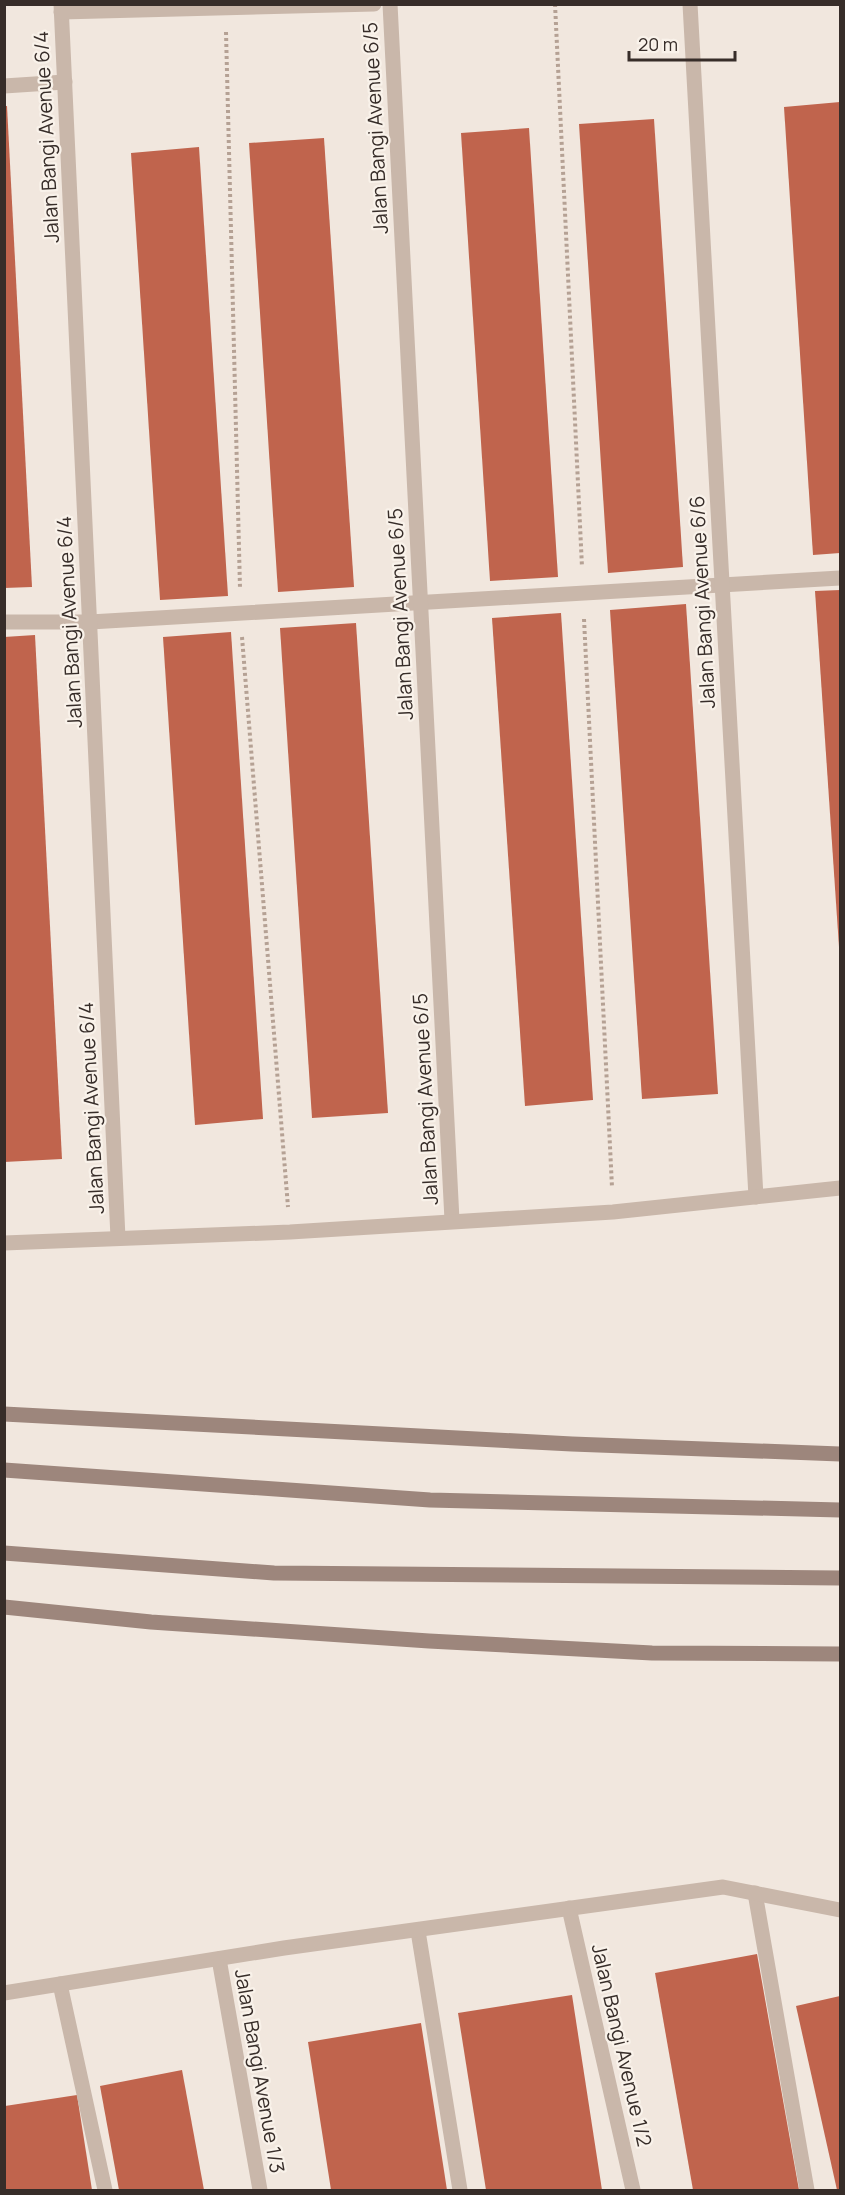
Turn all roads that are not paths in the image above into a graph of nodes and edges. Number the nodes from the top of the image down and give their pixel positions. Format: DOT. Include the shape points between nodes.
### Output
graph roads {
  1 [pos="374,4"];
  2 [pos="390,4"];
  3 [pos="690,4"];
  4 [pos="61,8"];
  5 [pos="65,82"];
  6 [pos="4,86"];
  7 [pos="840,578"];
  8 [pos="722,585"];
  9 [pos="420,602"];
  10 [pos="4,622"];
  11 [pos="90,622"];
  12 [pos="840,1188"];
  13 [pos="756,1197"];
  14 [pos="452,1220"];
  15 [pos="118,1238"];
  16 [pos="4,1243"];
  17 [pos="4,1408"];
  18 [pos="4,1414"];
  19 [pos="56,1415"];
  20 [pos="840,1454"];
  21 [pos="4,1470"];
  22 [pos="840,1510"];
  23 [pos="4,1552"];
  24 [pos="840,1578"];
  25 [pos="4,1607"];
  26 [pos="840,1654"];
  27 [pos="755,1893"];
  28 [pos="569,1908"];
  29 [pos="840,1910"];
  30 [pos="418,1931"];
  31 [pos="219,1959"];
  32 [pos="60,1984"];
  33 [pos="4,1993"];
  34 [pos="105,2190"];
  35 [pos="260,2190"];
  36 [pos="460,2190"];
  37 [pos="633,2190"];
  38 [pos="807,2190"];
  1 -- 4 [label="street"];
  2 -- 9 [label="street, Jalan Bangi Avenue 6/5"];
  3 -- 8 [label="street, Jalan Bangi Avenue 6/6"];
  4 -- 5 [label="street, Jalan Bangi Avenue 6/4"];
  5 -- 6 [label="street"];
  5 -- 11 [label="street, Jalan Bangi Avenue 6/4"];
  7 -- 8 [label="street"];
  8 -- 9 [label="street"];
  8 -- 13 [label="street, Jalan Bangi Avenue 6/6"];
  9 -- 11 [label="street"];
  9 -- 14 [label="street, Jalan Bangi Avenue 6/5"];
  10 -- 11 [label="street"];
  11 -- 15 [label="street, Jalan Bangi Avenue 6/4"];
  12 -- 13 [label="street"];
  13 -- 14 [label="street" via="613,1212"];
  14 -- 15 [label="street" via="290,1232"];
  15 -- 16 [label="street"];
  17 -- 19 [label="main road"];
  18 -- 19 [label="main road"];
  19 -- 20 [label="main road" via="572,1444"];
  21 -- 22 [label="main road" via="430,1500"];
  23 -- 24 [label="main road" via="274,1573"];
  25 -- 26 [label="main road" via="151,1622 429,1641 652,1653"];
  27 -- 28 [label="street" via="723,1887"];
  27 -- 29 [label="street"];
  27 -- 38 [label="street"];
  28 -- 30 [label="street"];
  28 -- 37 [label="street, Jalan Bangi Avenue 1/2"];
  30 -- 31 [label="street"];
  30 -- 36 [label="street"];
  31 -- 32 [label="street"];
  31 -- 35 [label="street, Jalan Bangi Avenue 1/3"];
  32 -- 33 [label="street"];
  32 -- 34 [label="street"];
}
